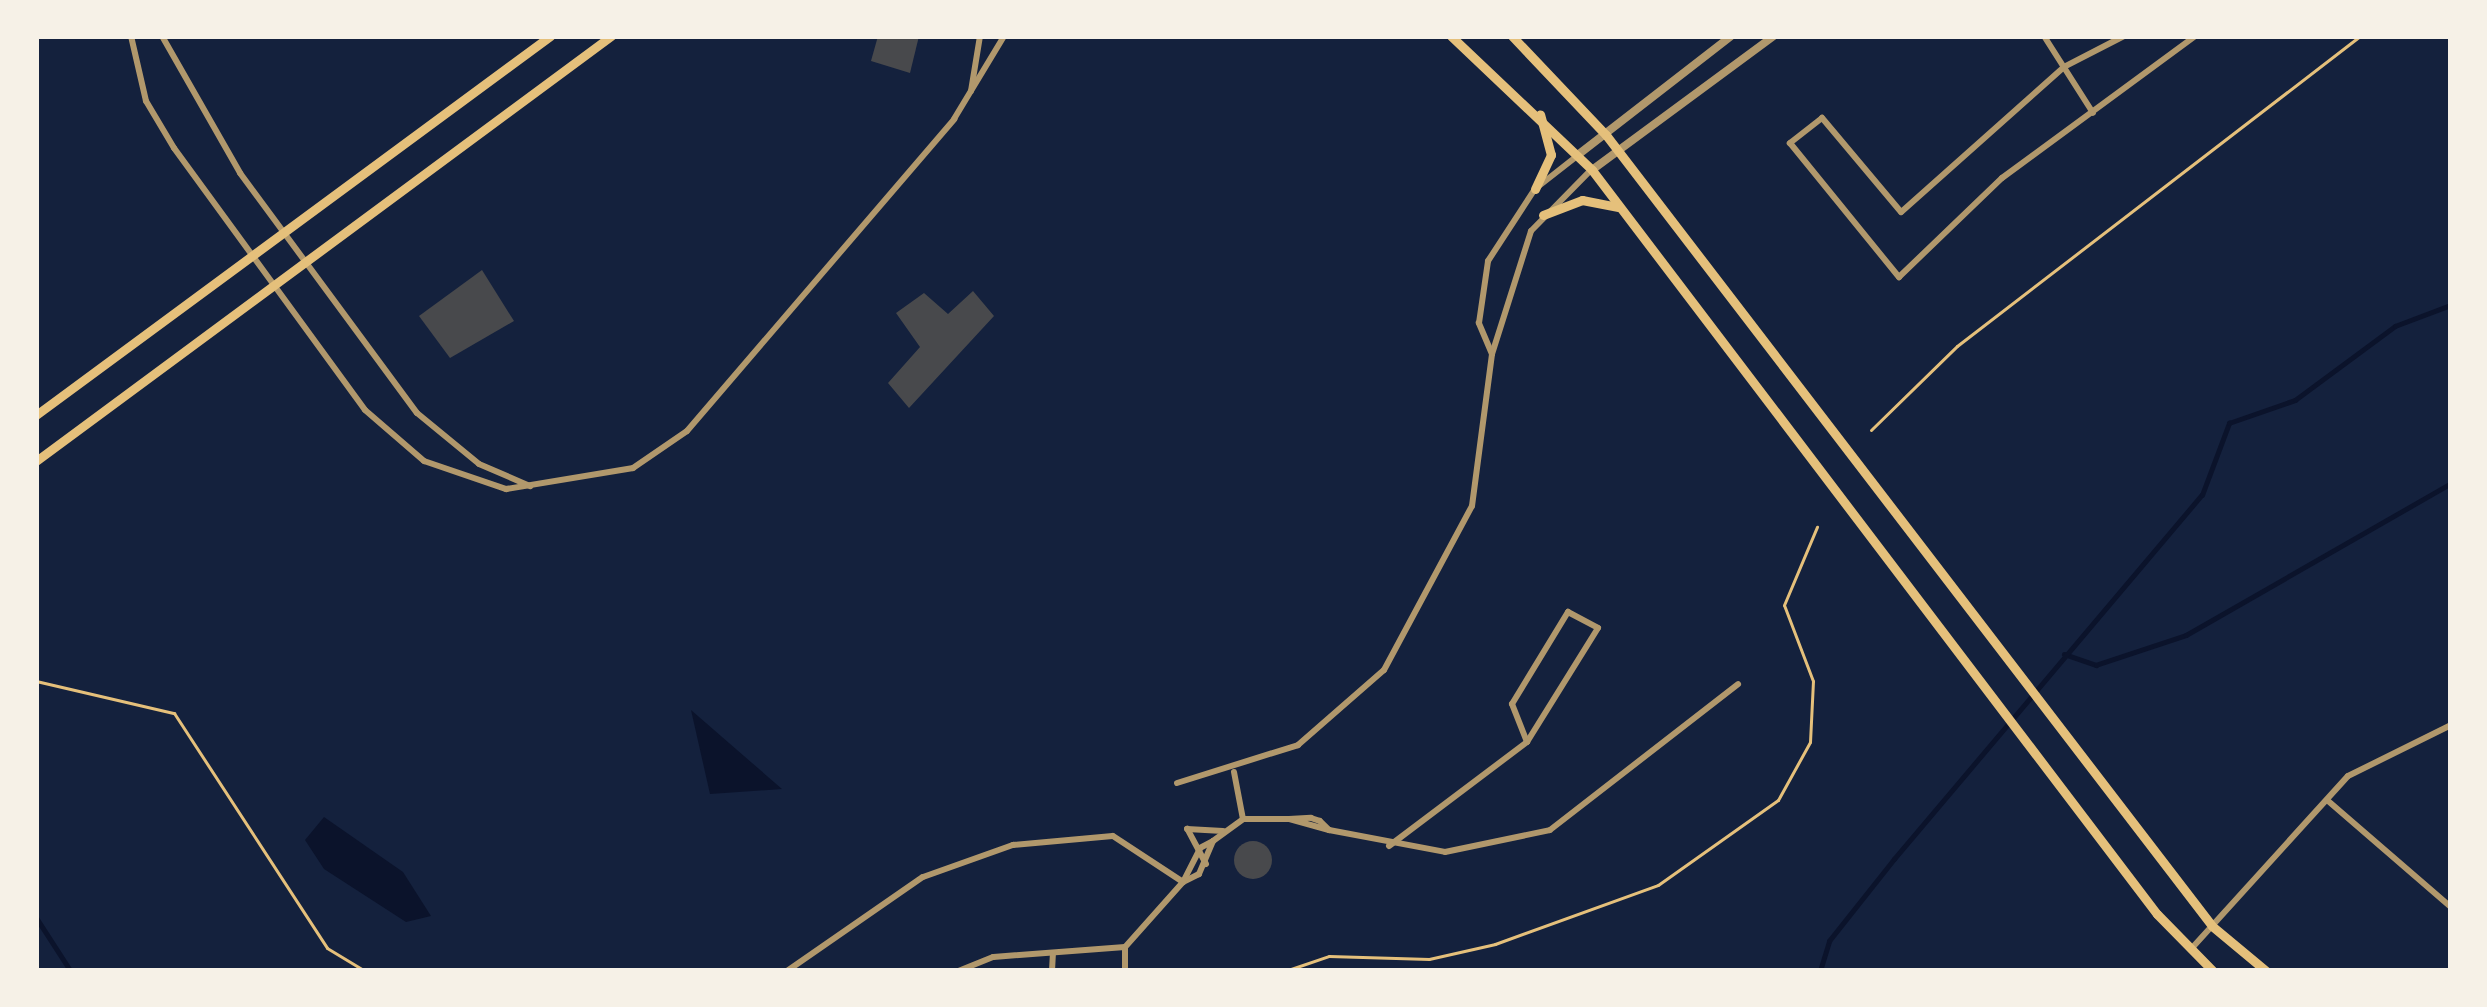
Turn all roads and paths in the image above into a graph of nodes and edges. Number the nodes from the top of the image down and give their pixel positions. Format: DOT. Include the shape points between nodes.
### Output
graph roads {
  1 [pos="131,36"];
  2 [pos="162,36"];
  3 [pos="550,36"];
  4 [pos="611,36"];
  5 [pos="980,36"];
  6 [pos="1004,36"];
  7 [pos="1451,36"];
  8 [pos="1513,36"];
  9 [pos="1730,36"];
  10 [pos="1774,36"];
  11 [pos="2044,36"];
  12 [pos="2123,36"];
  13 [pos="2195,36"];
  14 [pos="2360,36"];
  15 [pos="2064,67"];
  16 [pos="968,99"];
  17 [pos="1538,109"];
  18 [pos="2093,113"];
  19 [pos="1606,135"];
  20 [pos="1619,153"];
  21 [pos="1579,154"];
  22 [pos="1592,170"];
  23 [pos="1535,189"];
  24 [pos="1620,208"];
  25 [pos="1543,215"];
  26 [pos="286,233"];
  27 [pos="253,258"];
  28 [pos="306,260"];
  29 [pos="272,284"];
  30 [pos="1492,354"];
  31 [pos="36,415"];
  32 [pos="1871,430"];
  33 [pos="36,461"];
  34 [pos="533,487"];
  35 [pos="1817,527"];
  36 [pos="36,681"];
  37 [pos="1738,684"];
  38 [pos="2451,725"];
  39 [pos="1527,742"];
  40 [pos="1234,772"];
  41 [pos="1177,783"];
  42 [pos="2327,800"];
  43 [pos="1244,818"];
  44 [pos="1289,818"];
  45 [pos="1311,818"];
  46 [pos="1307,830"];
  47 [pos="1329,830"];
  48 [pos="1223,831"];
  49 [pos="1213,841"];
  50 [pos="1386,848"];
  51 [pos="1194,857"];
  52 [pos="1206,864"];
  53 [pos="1183,882"];
  54 [pos="2451,908"];
  55 [pos="2212,926"];
  56 [pos="1125,947"];
  57 [pos="2190,951"];
  58 [pos="1053,953"];
  59 [pos="365,971"];
  60 [pos="787,971"];
  61 [pos="958,971"];
  62 [pos="1052,971"];
  63 [pos="1125,971"];
  64 [pos="1286,971"];
  65 [pos="2213,971"];
  66 [pos="2266,971"];
  1 -- 27 [label="street" via="146,101"];
  2 -- 26 [label="street" via="189,97"];
  3 -- 26 [label="main road"];
  4 -- 28 [label="main road"];
  5 -- 16 [label="street"];
  6 -- 16 [label="street"];
  7 -- 17 [label="main road"];
  8 -- 19 [label="main road"];
  9 -- 19 [label="street"];
  10 -- 20 [label="street"];
  11 -- 15 [label="street"];
  12 -- 15 [label="street"];
  13 -- 18 [label="street"];
  14 -- 32 [label="path" via="1957,346"];
  15 -- 18 [label="street"];
  15 -- 18 [label="street" via="1901,212 1822,118 1790,143 1899,278 2002,178"];
  16 -- 34 [label="street" via="687,431 634,468"];
  17 -- 21 [label="main road"];
  17 -- 23 [label="main road" via="1551,155"];
  19 -- 20 [label="main road"];
  19 -- 21 [label="street"];
  20 -- 22 [label="street"];
  20 -- 55 [label="main road"];
  21 -- 22 [label="main road"];
  21 -- 23 [label="street"];
  22 -- 24 [label="main road"];
  22 -- 25 [label="street"];
  23 -- 30 [label="street" via="1488,261 1479,323"];
  24 -- 25 [label="main road" via="1582,200"];
  24 -- 57 [label="main road"];
  25 -- 30 [label="street"];
  26 -- 27 [label="main road"];
  26 -- 28 [label="street"];
  27 -- 29 [label="street"];
  27 -- 31 [label="main road"];
  28 -- 29 [label="main road"];
  28 -- 34 [label="street" via="440,436"];
  29 -- 33 [label="main road"];
  29 -- 34 [label="street" via="365,410 413,453 479,485"];
  30 -- 40 [label="street" via="1472,506 1408,632 1327,726"];
  35 -- 64 [label="path" via="1784,605 1813,681 1810,742 1778,800 1658,885 1496,944 1429,959 1329,956"];
  36 -- 59 [label="path" via="174,713 327,948"];
  37 -- 50 [label="street" via="1550,830 1498,847"];
  38 -- 42 [label="street" via="2391,747"];
  39 -- 39 [label="street" via="1598,628 1587,613 1568,612 1512,704"];
  39 -- 50 [label="street"];
  40 -- 41 [label="street"];
  40 -- 43 [label="street"];
  42 -- 54 [label="street"];
  42 -- 55 [label="street"];
  43 -- 44 [label="street"];
  43 -- 48 [label="street"];
  44 -- 45 [label="street"];
  44 -- 46 [label="street"];
  45 -- 46 [label="street"];
  45 -- 47 [label="street"];
  46 -- 47 [label="street"];
  47 -- 50 [label="street"];
  48 -- 49 [label="street"];
  48 -- 51 [label="street" via="1190,825"];
  49 -- 51 [label="street"];
  49 -- 52 [label="street"];
  51 -- 52 [label="street"];
  51 -- 53 [label="street"];
  52 -- 53 [label="street"];
  53 -- 56 [label="street"];
  53 -- 60 [label="street" via="1113,836 994,849 922,878"];
  55 -- 57 [label="street"];
  55 -- 66 [label="main road"];
  56 -- 58 [label="street"];
  56 -- 63 [label="street"];
  57 -- 65 [label="main road"];
  58 -- 61 [label="street"];
  58 -- 62 [label="street"];
}
